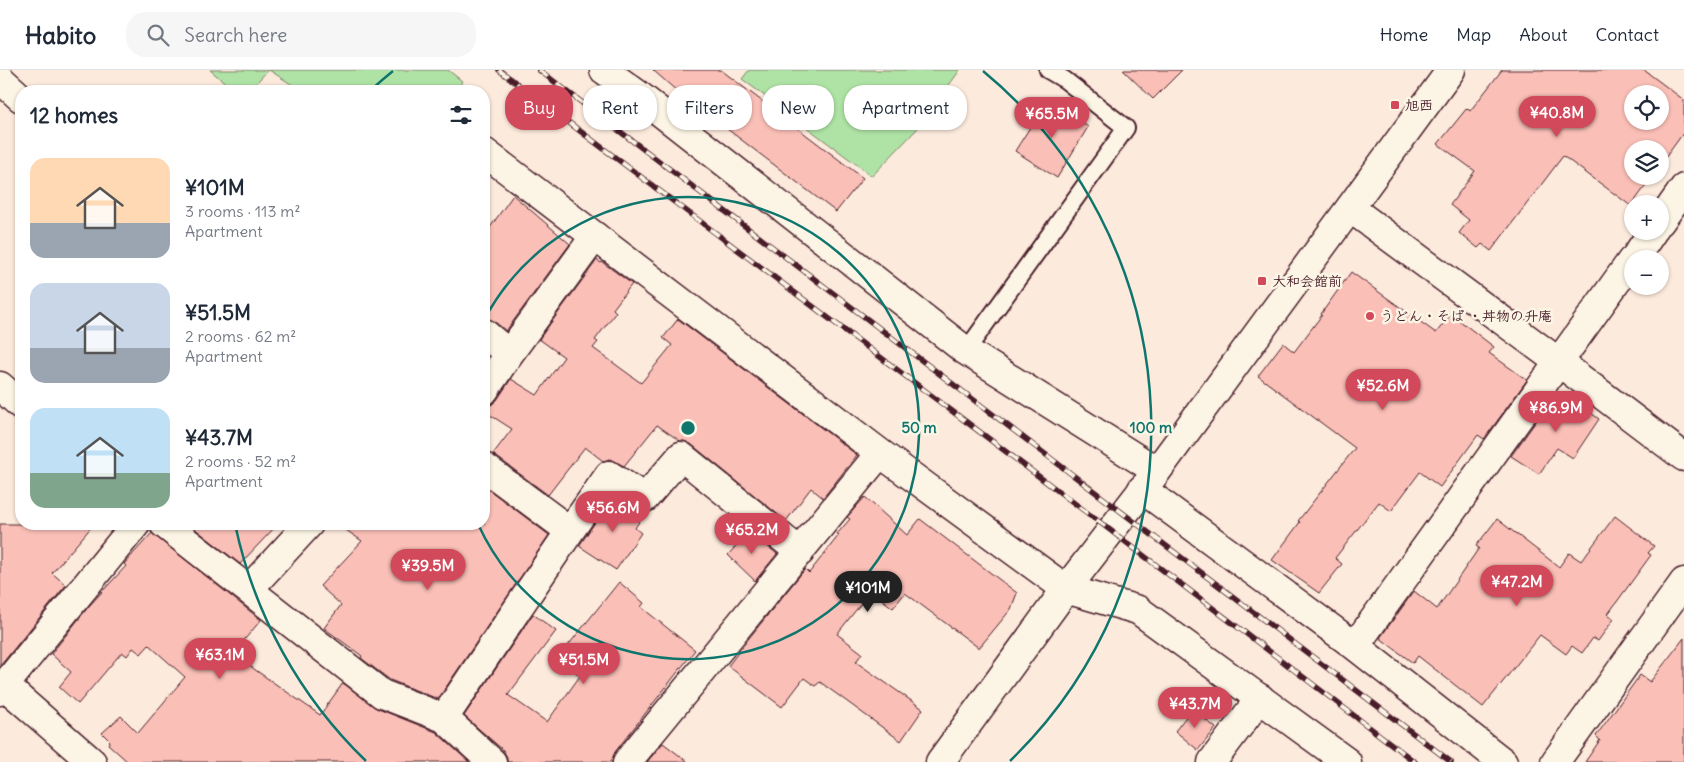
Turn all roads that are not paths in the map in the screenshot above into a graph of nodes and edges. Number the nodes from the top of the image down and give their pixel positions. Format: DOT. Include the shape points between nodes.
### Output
graph roads {
  1 [pos="604,70"];
  2 [pos="1048,70"];
  3 [pos="1452,70"];
  4 [pos="1070,75"];
  5 [pos="0,80"];
  6 [pos="15,93"];
  7 [pos="490,156"];
  8 [pos="1684,188"];
  9 [pos="1350,208"];
  10 [pos="1669,209"];
  11 [pos="596,236"];
  12 [pos="1624,273"];
  13 [pos="490,338"];
  14 [pos="966,351"];
  15 [pos="509,354"];
  16 [pos="1560,363"];
  17 [pos="490,382"];
  18 [pos="0,386"];
  19 [pos="15,400"];
  20 [pos="880,453"];
  21 [pos="1684,457"];
  22 [pos="490,471"];
  23 [pos="1149,480"];
  24 [pos="131,530"];
  25 [pos="172,530"];
  26 [pos="303,530"];
  27 [pos="570,531"];
  28 [pos="800,552"];
  29 [pos="1684,582"];
  30 [pos="248,589"];
  31 [pos="1066,589"];
  32 [pos="1355,646"];
  33 [pos="2,686"];
  34 [pos="1260,698"];
  35 [pos="444,718"];
  36 [pos="92,762"];
  37 [pos="492,762"];
  38 [pos="627,762"];
  39 [pos="940,762"];
  40 [pos="1212,762"];
  41 [pos="1347,762"];
  42 [pos="1504,762"];
  43 [pos="1555,762"];
  1 -- 14 [label="street"];
  2 -- 4 [label="lane"];
  3 -- 9 [label="street"];
  4 -- 14 [label="lane" via="1126,128"];
  5 -- 6 [label="street"];
  7 -- 11 [label="street"];
  8 -- 10 [label="street"];
  9 -- 16 [label="street"];
  9 -- 23 [label="street"];
  11 -- 15 [label="street"];
  11 -- 20 [label="street"];
  12 -- 16 [label="street"];
  13 -- 15 [label="street"];
  14 -- 23 [label="street"];
  15 -- 17 [label="street"];
  16 -- 21 [label="street"];
  16 -- 32 [label="street"];
  18 -- 19 [label="street"];
  20 -- 28 [label="street"];
  20 -- 31 [label="street"];
  22 -- 27 [label="street"];
  23 -- 31 [label="street"];
  23 -- 32 [label="street"];
  24 -- 33 [label="street"];
  25 -- 30 [label="street"];
  26 -- 30 [label="street"];
  27 -- 28 [label="street" via="610,475 646,498 681,456"];
  27 -- 35 [label="street"];
  28 -- 38 [label="street"];
  29 -- 43 [label="street"];
  30 -- 35 [label="street" via="382,694"];
  31 -- 34 [label="street" via="1138,610"];
  31 -- 39 [label="street"];
  32 -- 42 [label="street"];
  33 -- 36 [label="street"];
  34 -- 40 [label="street"];
  34 -- 41 [label="street"];
  35 -- 37 [label="street"];
}
